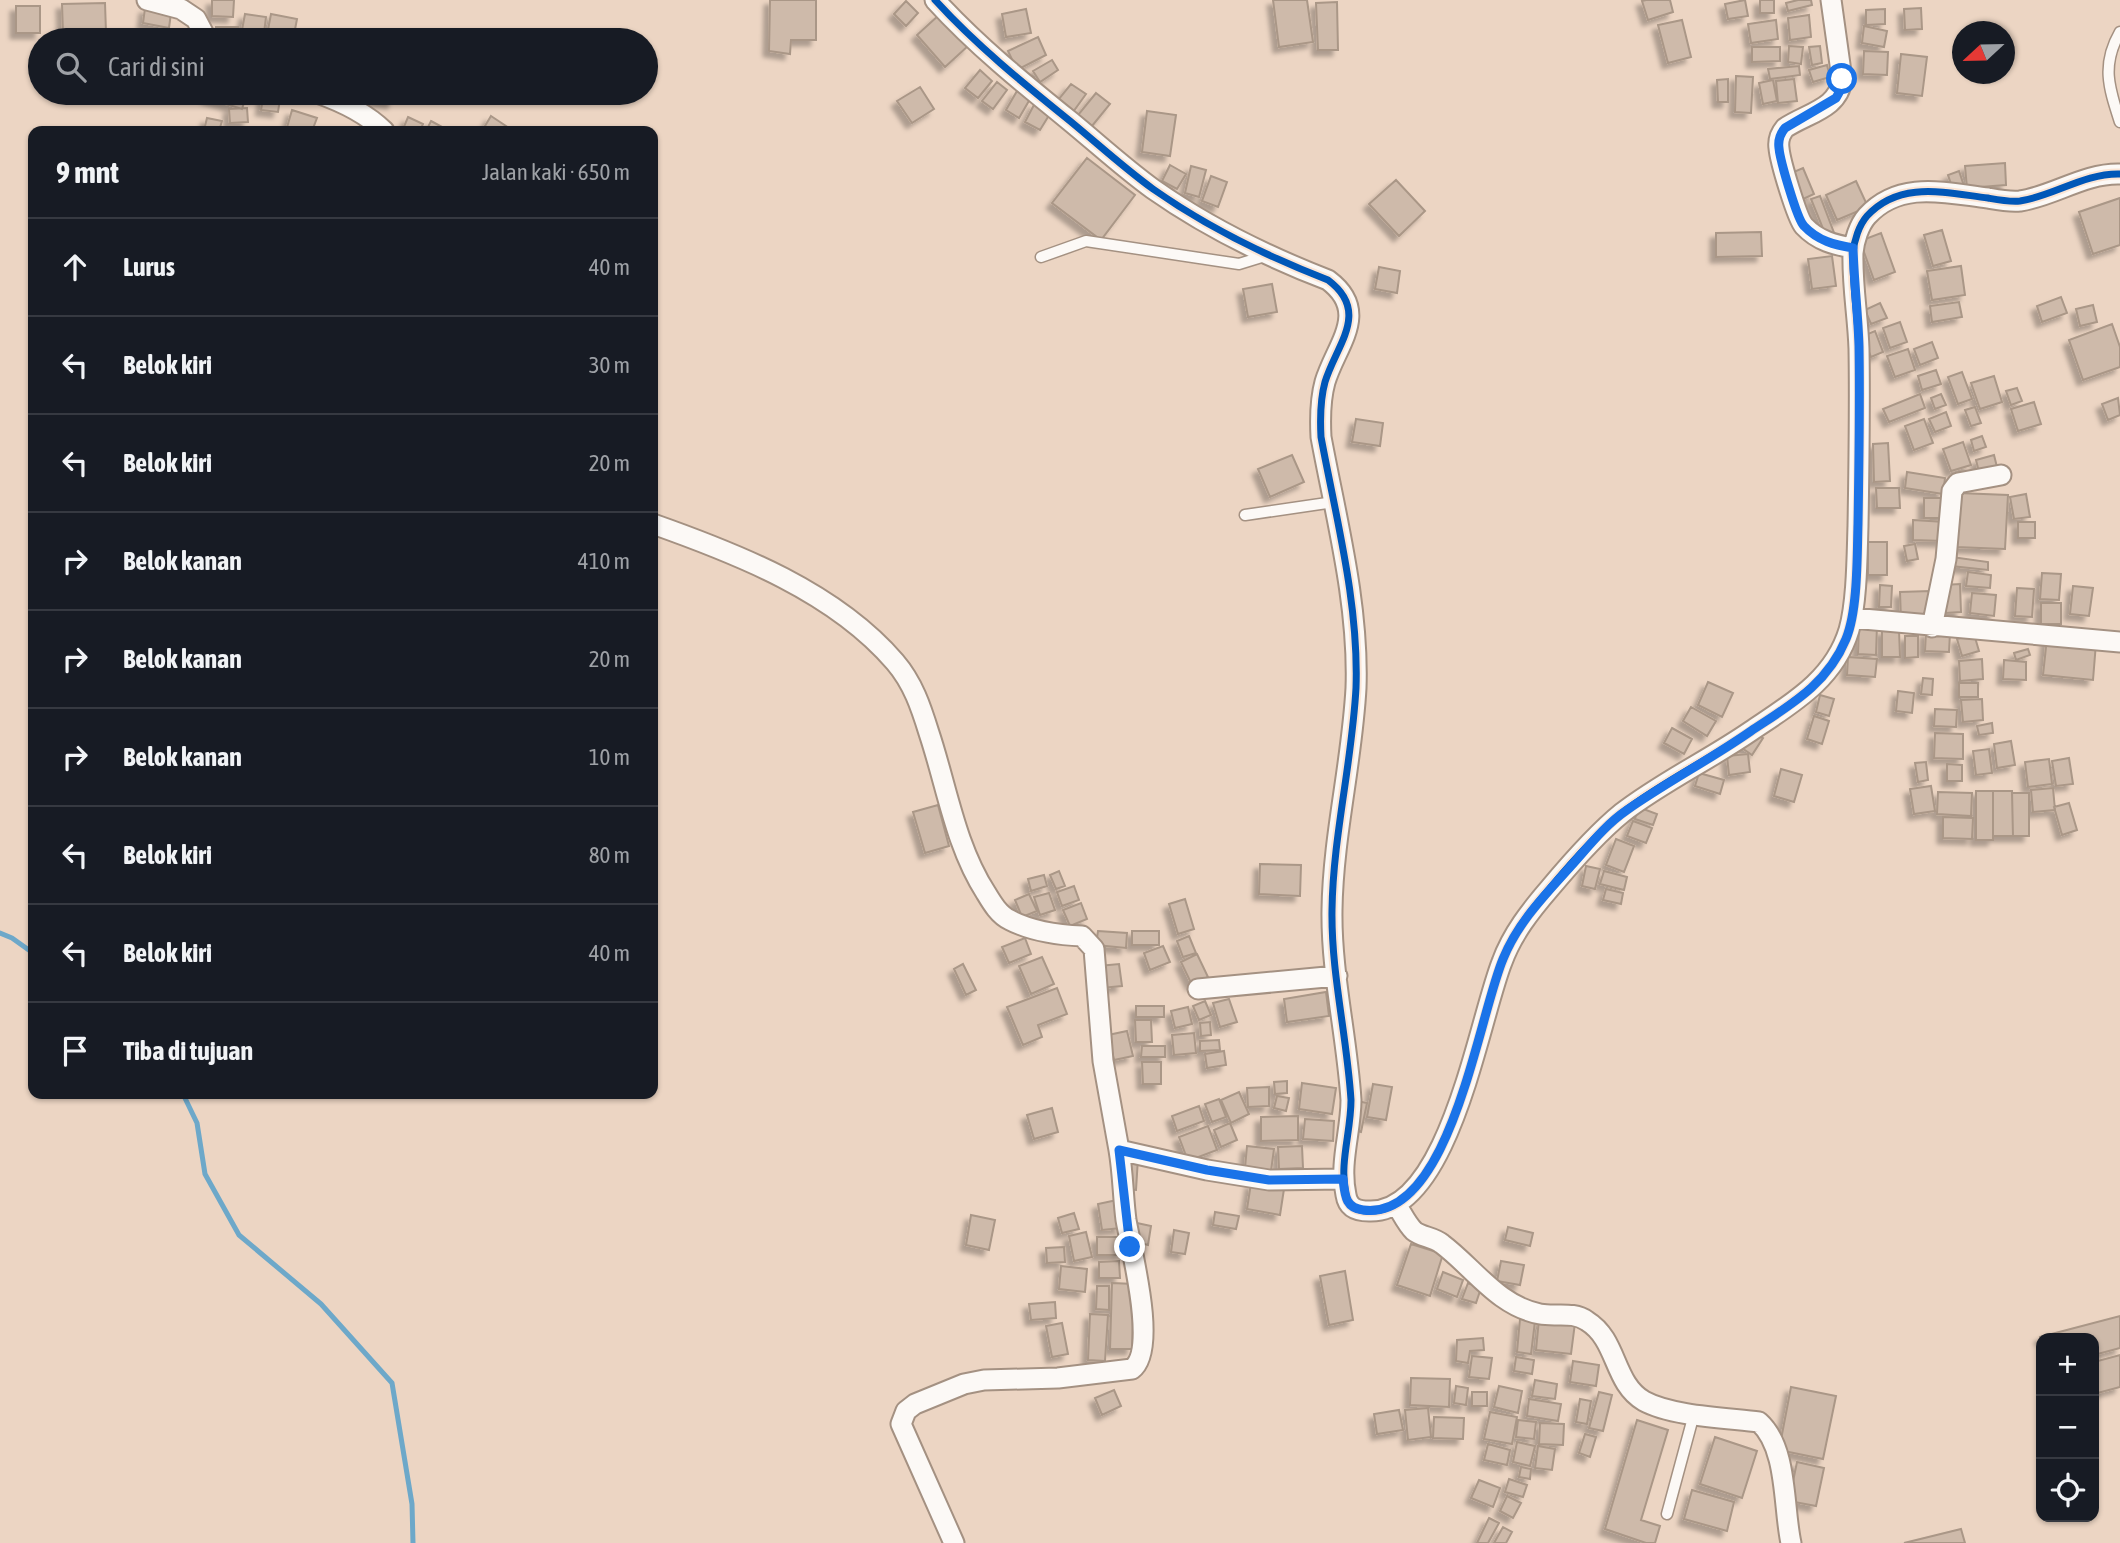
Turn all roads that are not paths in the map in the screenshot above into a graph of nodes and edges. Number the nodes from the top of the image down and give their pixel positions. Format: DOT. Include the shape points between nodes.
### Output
graph roads {
  1 [pos="147,0"];
  2 [pos="935,0"];
  3 [pos="1831,0"];
  4 [pos="201,28"];
  5 [pos="2120,32"];
  6 [pos="345,105"];
  7 [pos="2120,122"];
  8 [pos="378,126"];
  9 [pos="2120,174"];
  10 [pos="1853,248"];
  11 [pos="1269,255"];
  12 [pos="1041,257"];
  13 [pos="2001,475"];
  14 [pos="1334,502"];
  15 [pos="1245,515"];
  16 [pos="658,526"];
  17 [pos="1852,618"];
  18 [pos="1932,627"];
  19 [pos="2120,642"];
  20 [pos="1337,975"];
  21 [pos="1198,989"];
  22 [pos="1119,1150"];
  23 [pos="1343,1179"];
  24 [pos="1396,1204"];
  25 [pos="1694,1413"];
  26 [pos="1667,1514"];
  27 [pos="954,1543"];
  28 [pos="1791,1543"];
  1 -- 4 [label="street" via="181,9"];
  2 -- 11 [label="street" via="1023,83 1153,188 1202,221"];
  3 -- 10 [label="street" via="1841,89 1831,103 1785,128 1779,148 1804,226 1824,241"];
  5 -- 7 [label="lane" via="2108,66"];
  6 -- 8 [label="street"];
  9 -- 10 [label="street" via="2093,177 2013,202 1911,192 1888,200 1868,215"];
  10 -- 17 [label="street" via="1859,427"];
  11 -- 12 [label="lane" via="1239,264 1086,242"];
  11 -- 14 [label="street" via="1328,281 1339,289 1349,308 1346,334 1326,382 1320,418"];
  13 -- 18 [label="street" via="1958,483 1952,491 1946,559"];
  14 -- 15 [label="lane"];
  14 -- 20 [label="street" via="1351,610 1356,687 1333,886"];
  16 -- 22 [label="street" via="784,577 851,622 896,664 918,700 964,852 997,910 1009,920 1035,929 1083,936 1094,949 1103,1061"];
  17 -- 18 [label="street"];
  17 -- 24 [label="street" via="1839,653 1812,688 1729,748 1624,812 1585,848 1535,907 1501,964 1444,1142 1426,1176"];
  18 -- 19 [label="street"];
  20 -- 21 [label="street"];
  20 -- 23 [label="street" via="1351,1100"];
  22 -- 23 [label="street" via="1269,1180"];
  22 -- 27 [label="street" via="1144,1325 1139,1360 1132,1368 964,1384 906,1411 901,1424"];
  23 -- 24 [label="street" via="1346,1200 1356,1209 1371,1212"];
  24 -- 25 [label="street" via="1417,1234 1439,1241 1505,1299 1540,1314 1584,1318 1595,1326 1633,1393 1655,1406"];
  25 -- 26 [label="lane"];
  25 -- 28 [label="street" via="1759,1423 1767,1430 1774,1441"];
}
